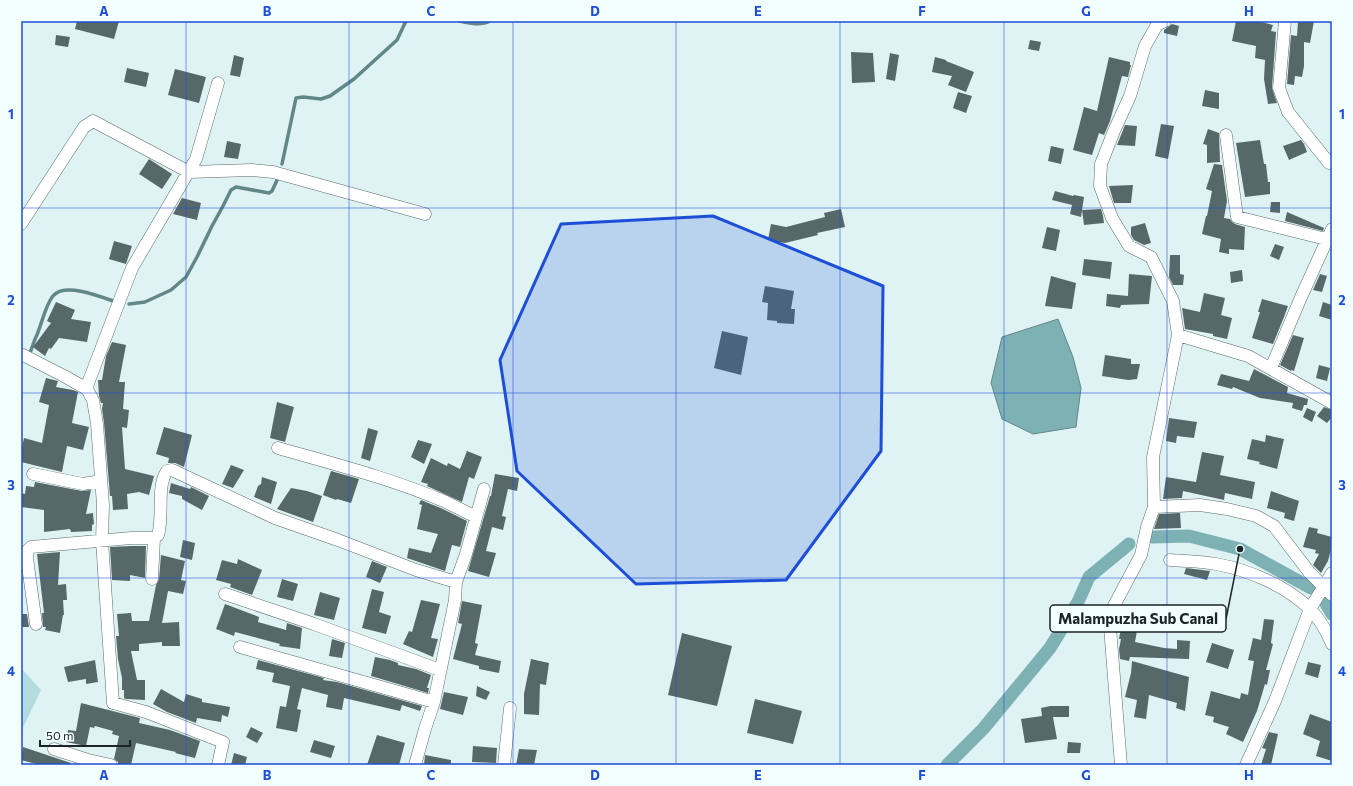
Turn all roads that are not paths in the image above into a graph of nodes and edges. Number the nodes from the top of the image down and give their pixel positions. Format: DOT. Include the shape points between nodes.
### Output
graph roads {
  1 [pos="1165,21"];
  2 [pos="1285,21"];
  3 [pos="218,83"];
  4 [pos="1226,135"];
  5 [pos="1332,161"];
  6 [pos="189,172"];
  7 [pos="425,214"];
  8 [pos="21,224"];
  9 [pos="1329,234"];
  10 [pos="1178,334"];
  11 [pos="21,354"];
  12 [pos="1271,368"];
  13 [pos="87,389"];
  14 [pos="1332,403"];
  15 [pos="278,448"];
  16 [pos="33,474"];
  17 [pos="101,481"];
  18 [pos="484,489"];
  19 [pos="1154,507"];
  20 [pos="476,517"];
  21 [pos="154,538"];
  22 [pos="102,540"];
  23 [pos="1170,560"];
  24 [pos="1332,573"];
  25 [pos="152,579"];
  26 [pos="456,582"];
  27 [pos="1328,591"];
  28 [pos="225,594"];
  29 [pos="1310,609"];
  30 [pos="36,624"];
  31 [pos="1332,644"];
  32 [pos="240,647"];
  33 [pos="440,670"];
  34 [pos="434,702"];
  35 [pos="510,708"];
  36 [pos="54,749"];
  37 [pos="111,765"];
  38 [pos="218,765"];
  39 [pos="415,765"];
  40 [pos="504,765"];
  41 [pos="1121,765"];
  42 [pos="1246,765"];
  1 -- 10 [label="street" via="1157,25 1145,46 1130,96 1101,164 1100,186 1112,218 1129,246 1151,257 1173,301"];
  2 -- 5 [label="street" via="1279,88 1288,112 1329,163"];
  3 -- 6 [label="street" via="196,159"];
  4 -- 9 [label="street" via="1237,217"];
  6 -- 7 [label="street" via="273,172"];
  6 -- 8 [label="street" via="93,121 84,127"];
  6 -- 13 [label="street" via="132,268"];
  9 -- 12 [label="street"];
  10 -- 12 [label="street" via="1248,356"];
  10 -- 19 [label="street" via="1153,457"];
  11 -- 13 [label="street"];
  12 -- 14 [label="street"];
  13 -- 17 [label="street" via="93,400 97,424"];
  15 -- 20 [label="street" via="374,476 446,502"];
  16 -- 17 [label="street" via="83,484"];
  17 -- 22 [label="street"];
  18 -- 20 [label="street"];
  19 -- 27 [label="street" via="1200,505 1256,516 1274,526 1309,572"];
  19 -- 41 [label="street" via="1141,555 1109,615"];
  20 -- 26 [label="street"];
  21 -- 22 [label="street"];
  21 -- 25 [label="street"];
  21 -- 26 [label="street" via="160,530 164,474 172,470 275,518 416,570"];
  22 -- 30 [label="street" via="31,547 28,550"];
  22 -- 38 [label="street" via="113,703 146,712 224,742"];
  23 -- 29 [label="street" via="1215,564 1248,573 1285,590"];
  24 -- 27 [label="street"];
  26 -- 33 [label="street" via="455,600"];
  27 -- 29 [label="street"];
  28 -- 33 [label="street"];
  29 -- 31 [label="street"];
  29 -- 42 [label="street" via="1275,702"];
  32 -- 34 [label="street"];
  33 -- 34 [label="street"];
  34 -- 39 [label="street"];
  35 -- 40 [label="street"];
  36 -- 37 [label="street"];
}
